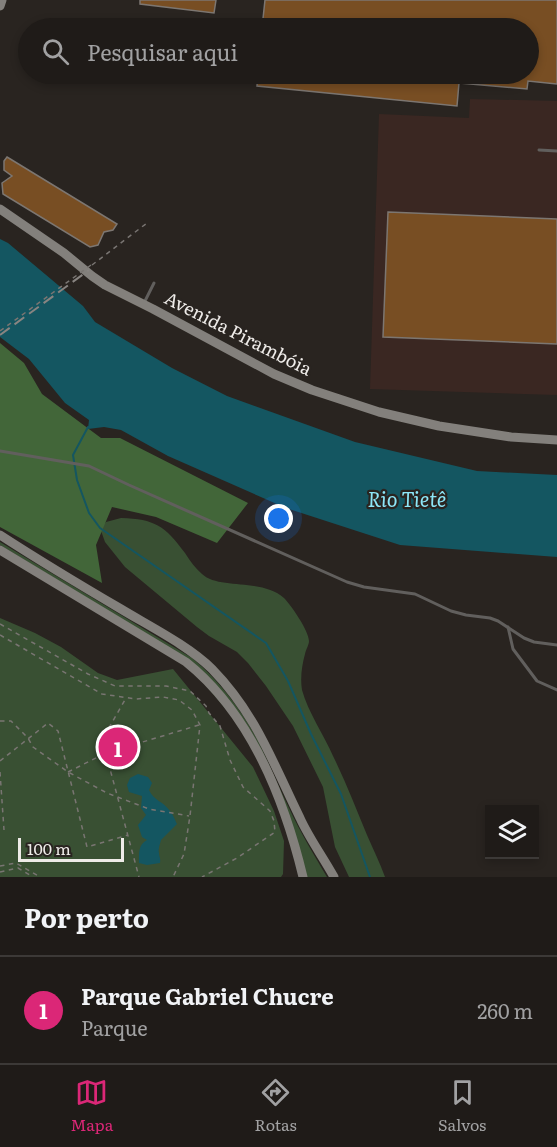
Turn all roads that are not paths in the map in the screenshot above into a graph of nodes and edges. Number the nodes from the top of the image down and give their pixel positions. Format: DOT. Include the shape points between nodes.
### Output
graph roads {
  1 [pos="2,0"];
  2 [pos="0,6"];
  3 [pos="539,150"];
  4 [pos="557,151"];
  5 [pos="0,209"];
  6 [pos="154,283"];
  7 [pos="143,304"];
  8 [pos="557,440"];
  9 [pos="0,451"];
  10 [pos="0,535"];
  11 [pos="0,549"];
  12 [pos="508,627"];
  13 [pos="557,645"];
  14 [pos="557,690"];
  15 [pos="303,877"];
  16 [pos="334,877"];
  1 -- 2 [label="main road"];
  3 -- 4 [label="lane"];
  5 -- 7 [label="main road, Avenida Pirambóia" via="105,285"];
  6 -- 7 [label="lane"];
  7 -- 8 [label="main road, Avenida Pirambóia" via="274,374 354,404 439,426"];
  9 -- 12 [label="lane" via="99,470 348,582 415,594 442,607 490,618"];
  10 -- 16 [label="main road" via="212,669 256,727"];
  11 -- 15 [label="main road" via="186,662 212,685 256,748 286,815"];
  12 -- 13 [label="lane" via="534,642"];
  12 -- 14 [label="lane" via="513,649 537,681"];
}
